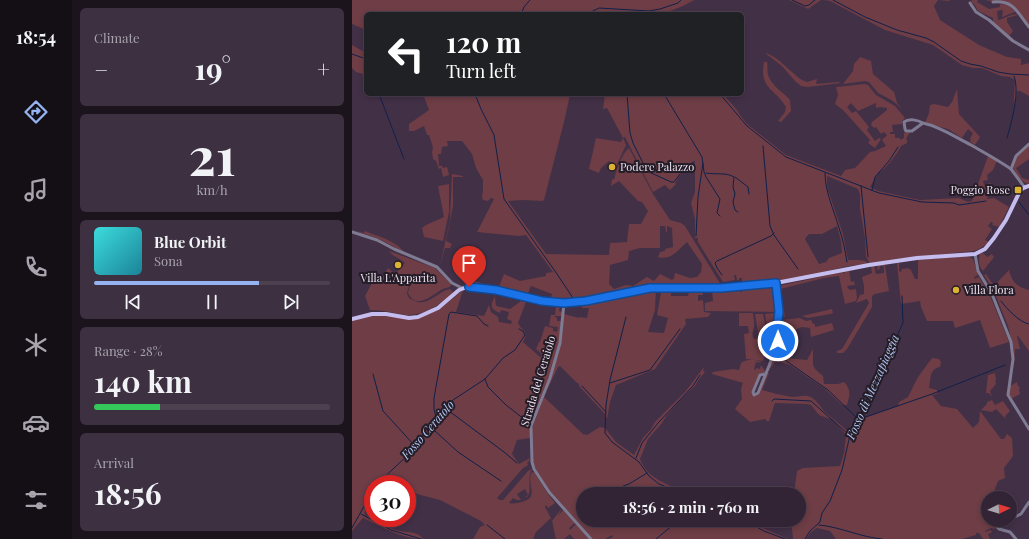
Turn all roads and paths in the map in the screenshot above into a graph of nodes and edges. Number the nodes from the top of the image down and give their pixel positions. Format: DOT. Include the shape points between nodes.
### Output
graph roads {
  1 [pos="993,2"];
  2 [pos="970,3"];
  3 [pos="1029,27"];
  4 [pos="1029,50"];
  5 [pos="923,123"];
  6 [pos="1029,144"];
  7 [pos="1011,169"];
  8 [pos="1027,187"];
  9 [pos="352,232"];
  10 [pos="975,254"];
  11 [pos="776,283"];
  12 [pos="462,288"];
  13 [pos="564,303"];
  14 [pos="352,319"];
  15 [pos="765,374"];
  16 [pos="1029,429"];
  17 [pos="1029,502"];
  18 [pos="1017,516"];
  19 [pos="996,527"];
  20 [pos="592,539"];
  21 [pos="1016,539"];
  1 -- 3 [label="street" via="1010,4"];
  2 -- 4 [label="street" via="976,12 1013,41"];
  5 -- 5 [label="street" via="912,131 906,131 904,122 909,120"];
  5 -- 7 [label="street" via="947,132 1000,160"];
  6 -- 7 [label="street" via="1017,154"];
  7 -- 8 [label="street"];
  8 -- 10 [label="main road" via="1019,193 1006,220 992,240 982,251"];
  9 -- 12 [label="street" via="377,240 394,250 437,267 452,283"];
  10 -- 11 [label="main road" via="869,265"];
  10 -- 16 [label="street" via="978,270 992,294 1011,342 1013,359 1008,395"];
  11 -- 13 [label="main road" via="721,288 650,288"];
  11 -- 15 [label="street" via="778,341"];
  12 -- 13 [label="main road" via="486,288 542,301"];
  12 -- 14 [label="main road" via="438,308 420,316 411,318 375,314"];
  13 -- 20 [label="street, Strada del Ceraiolo" via="560,343 550,378 531,426 532,462 549,492"];
  15 -- 15 [label="street" via="758,393 754,395 760,375"];
  17 -- 18 [label="street"];
  19 -- 21 [label="street"];
}
